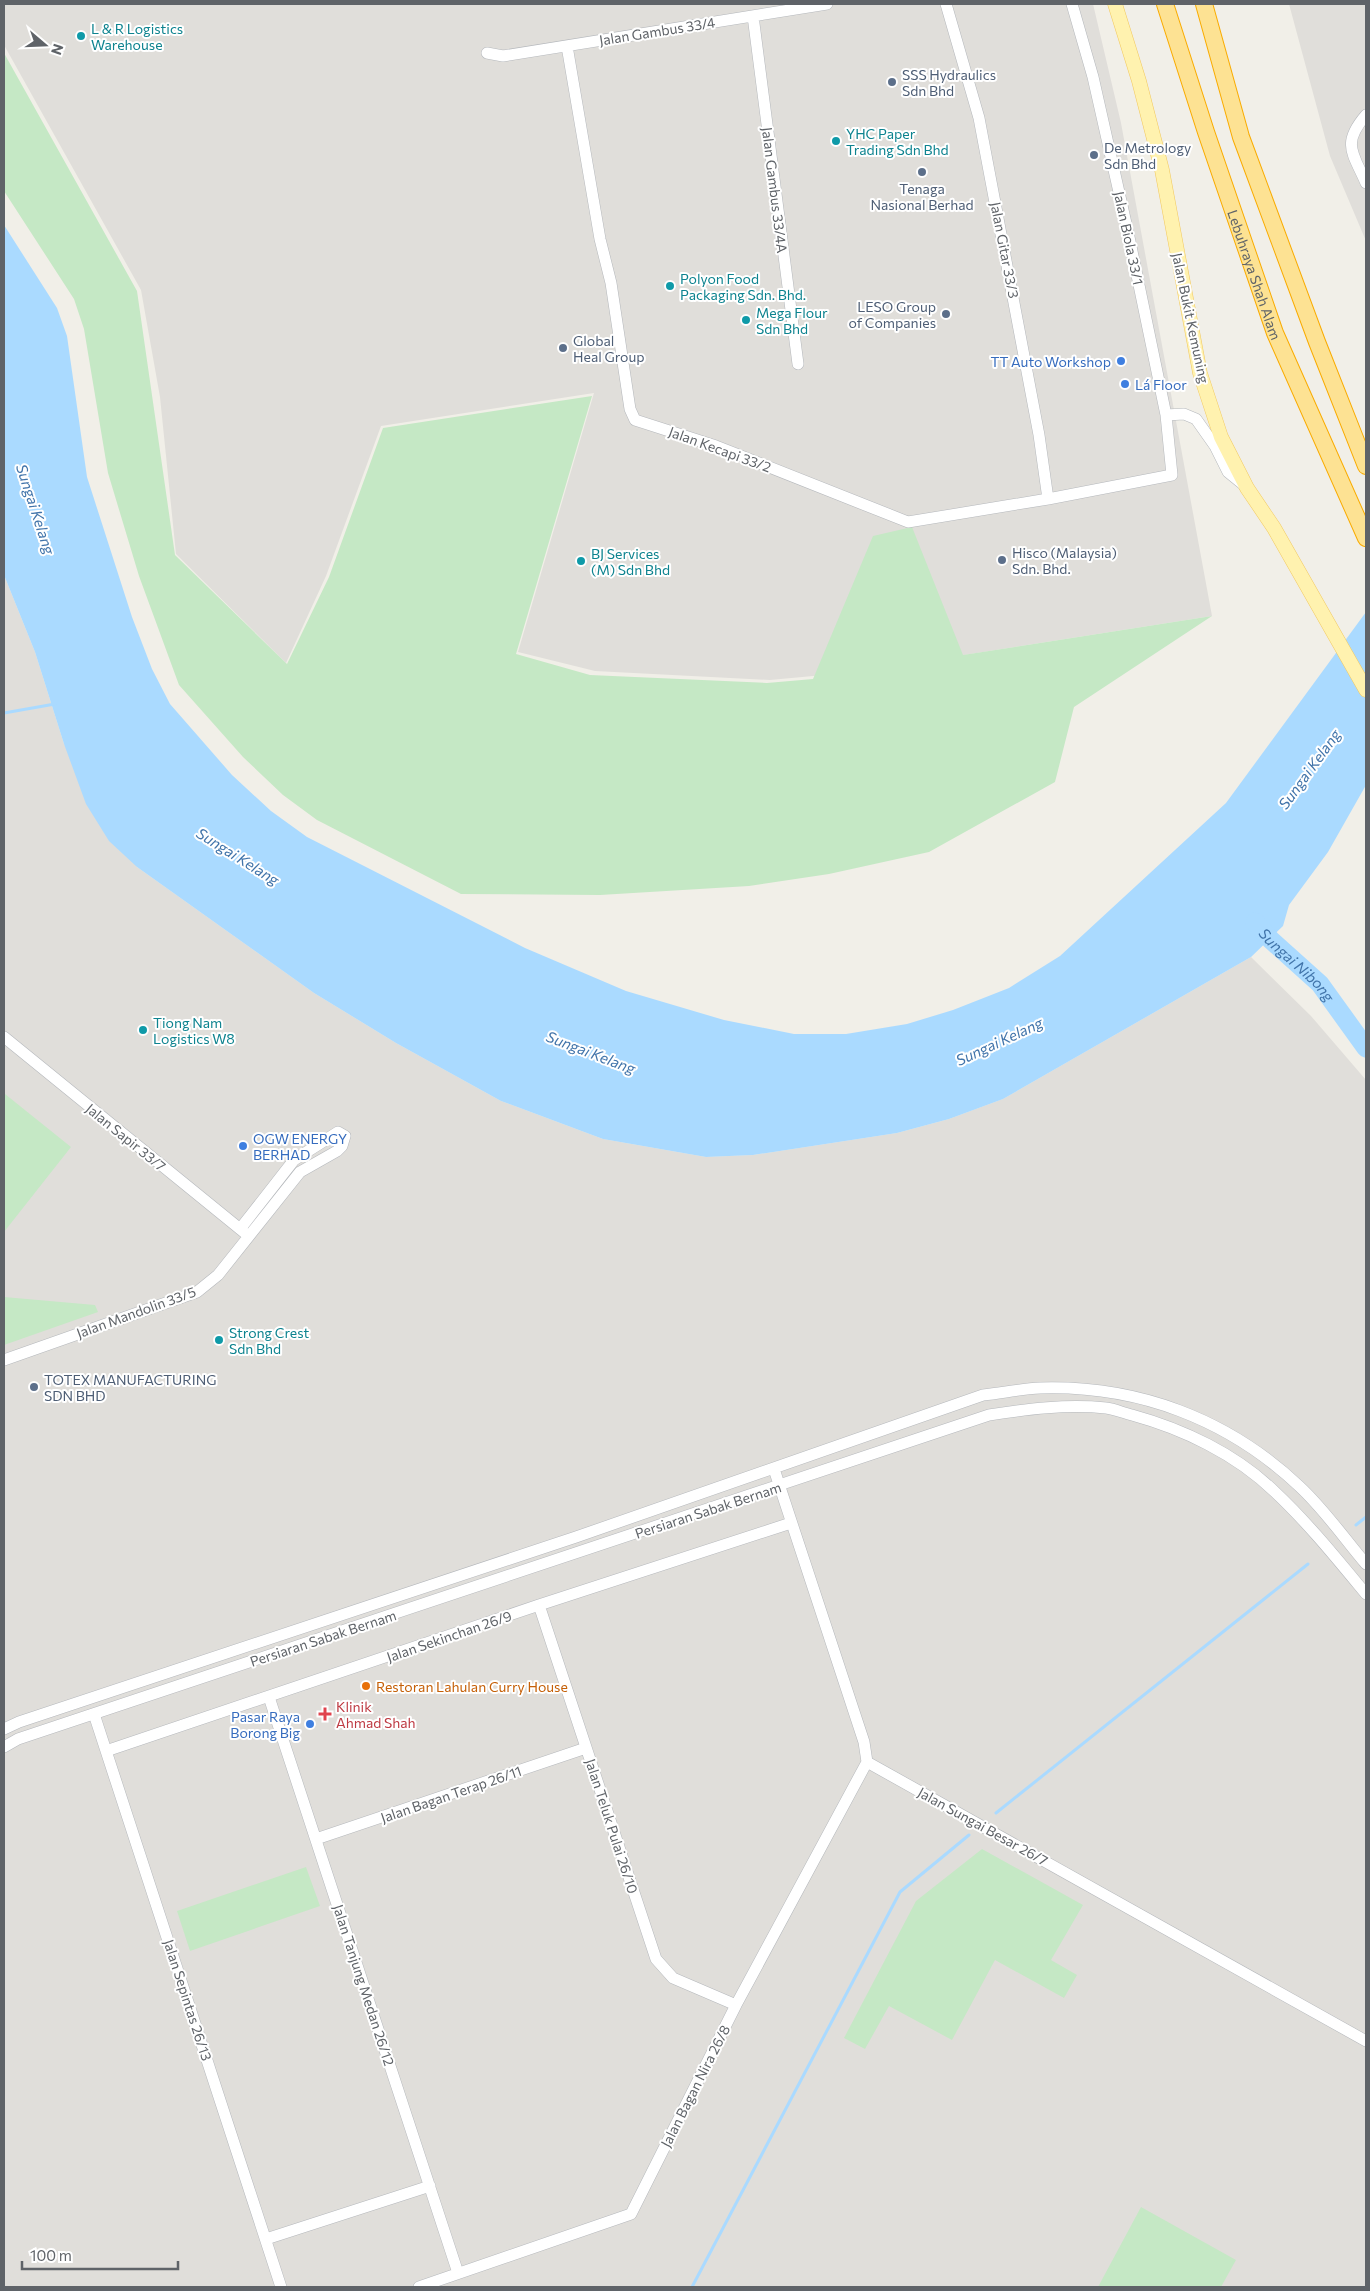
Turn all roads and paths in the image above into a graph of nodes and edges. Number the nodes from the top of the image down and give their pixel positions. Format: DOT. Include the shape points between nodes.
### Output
graph roads {
  1 [pos="827,4"];
  2 [pos="946,4"];
  3 [pos="1072,4"];
  4 [pos="1115,4"];
  5 [pos="1165,4"];
  6 [pos="1204,4"];
  7 [pos="753,16"];
  8 [pos="568,46"];
  9 [pos="487,53"];
  10 [pos="1366,115"];
  11 [pos="1366,183"];
  12 [pos="798,364"];
  13 [pos="1166,415"];
  14 [pos="1366,466"];
  15 [pos="1172,475"];
  16 [pos="1247,488"];
  17 [pos="1048,500"];
  18 [pos="1366,538"];
  19 [pos="1366,690"];
  20 [pos="4,1037"];
  21 [pos="244,1232"];
  22 [pos="4,1360"];
  23 [pos="774,1469"];
  24 [pos="779,1487"];
  25 [pos="792,1523"];
  26 [pos="1366,1564"];
  27 [pos="1366,1594"];
  28 [pos="539,1605"];
  29 [pos="270,1696"];
  30 [pos="94,1714"];
  31 [pos="4,1729"];
  32 [pos="4,1747"];
  33 [pos="586,1748"];
  34 [pos="106,1751"];
  35 [pos="867,1762"];
  36 [pos="316,1839"];
  37 [pos="736,2005"];
  38 [pos="1366,2040"];
  39 [pos="430,2186"];
  40 [pos="266,2239"];
  41 [pos="458,2273"];
  42 [pos="281,2287"];
  43 [pos="419,2287"];
  1 -- 7 [label="street, Jalan Gambus 33/4"];
  2 -- 17 [label="street, Jalan Gitar 33/3" via="979,118 1039,435"];
  3 -- 13 [label="street, Jalan Biola 33/1" via="1093,78 1124,213"];
  4 -- 16 [label="main road, Jalan Bukit Kemuning" via="1162,170 1200,373 1221,437"];
  5 -- 18 [label="highway, Lebuhraya Shah Alam" via="1275,333"];
  6 -- 14 [label="highway" via="1241,137"];
  7 -- 8 [label="street, Jalan Gambus 33/4"];
  7 -- 12 [label="street, Jalan Gambus 33/4A"];
  8 -- 9 [label="street, Jalan Gambus 33/4" via="503,56"];
  8 -- 17 [label="street, Jalan Kecapi 33/2" via="630,408 635,420 716,446 908,522"];
  10 -- 11 [label="street" via="1354,129 1350,145"];
  13 -- 15 [label="street, Jalan Biola 33/1"];
  13 -- 16 [label="street" via="1184,414 1196,419 1228,472"];
  15 -- 17 [label="street, Jalan Kecapi 33/2"];
  16 -- 19 [label="main road, Jalan Bukit Kemuning" via="1274,528"];
  20 -- 21 [label="street, Jalan Sapir 33/7"];
  21 -- 21 [label="street" via="294,1160 338,1132 345,1136 337,1151 300,1172"];
  21 -- 22 [label="street, Jalan Mandolin 33/5" via="218,1275 196,1292"];
  23 -- 24 [label="street"];
  23 -- 26 [label="street, Persiaran Sabak Bernam" via="983,1395 1040,1388 1110,1392 1162,1403 1214,1424 1254,1449 1300,1486"];
  23 -- 31 [label="street, Persiaran Sabak Bernam"];
  24 -- 25 [label="street"];
  24 -- 27 [label="street, Persiaran Sabak Bernam" via="988,1415 1040,1406 1107,1408 1158,1422 1205,1443 1253,1474 1315,1533"];
  24 -- 30 [label="street, Persiaran Sabak Bernam"];
  25 -- 28 [label="street, Jalan Sekinchan 26/9"];
  25 -- 35 [label="street" via="864,1742"];
  28 -- 29 [label="street, Jalan Sekinchan 26/9"];
  28 -- 33 [label="street, Jalan Teluk Pulai 26/10"];
  29 -- 34 [label="street, Jalan Sekinchan 26/9"];
  29 -- 36 [label="street, Jalan Tanjung Medan 26/12"];
  30 -- 32 [label="street, Persiaran Sabak Bernam" via="18,1739"];
  30 -- 34 [label="street, Jalan Sepintas 26/13"];
  33 -- 36 [label="street, Jalan Bagan Terap 26/11"];
  33 -- 37 [label="street, Jalan Teluk Pulai 26/10" via="656,1959 673,1978"];
  34 -- 40 [label="street, Jalan Sepintas 26/13"];
  35 -- 37 [label="street, Jalan Bagan Nira 26/8"];
  35 -- 38 [label="street, Jalan Sungai Besar 26/7"];
  36 -- 39 [label="street, Jalan Tanjung Medan 26/12"];
  37 -- 41 [label="street, Jalan Bagan Nira 26/8" via="631,2214"];
  39 -- 40 [label="street"];
  39 -- 41 [label="street, Jalan Tanjung Medan 26/12"];
  40 -- 42 [label="street, Jalan Sepintas 26/13"];
  41 -- 43 [label="street, Jalan Bagan Nira 26/8"];
}
